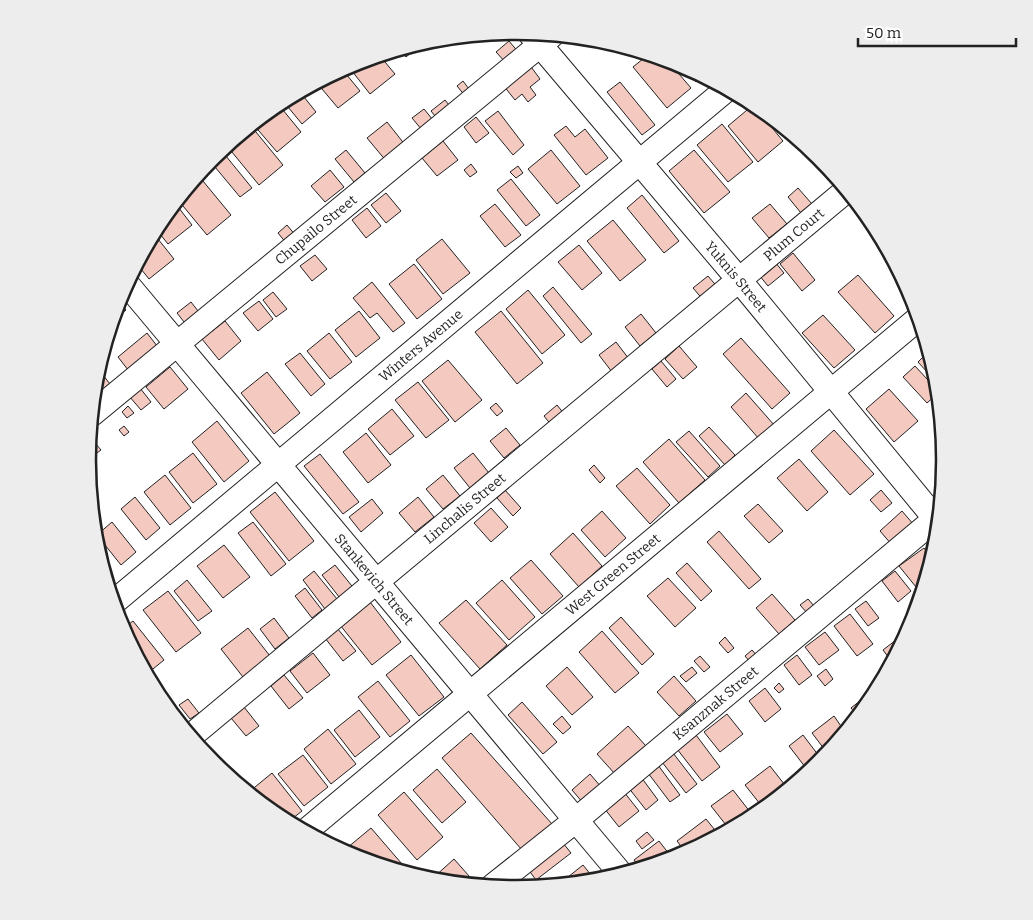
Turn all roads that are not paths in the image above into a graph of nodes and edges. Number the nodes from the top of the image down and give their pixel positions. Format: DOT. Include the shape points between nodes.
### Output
graph roads {
  1 [pos="537,41"];
  2 [pos="544,41"];
  3 [pos="722,93"];
  4 [pos="639,162"];
  5 [pos="842,194"];
  6 [pos="740,281"];
  7 [pos="132,290"];
  8 [pos="913,323"];
  9 [pos="177,343"];
  10 [pos="831,391"];
  11 [pos="100,408"];
  12 [pos="278,464"];
  13 [pos="933,513"];
  14 [pos="931,525"];
  15 [pos="376,581"];
  16 [pos="120,597"];
  17 [pos="470,694"];
  18 [pos="196,732"];
  19 [pos="576,820"];
  20 [pos="311,827"];
  21 [pos="616,868"];
  22 [pos="501,879"];
  1 -- 9 [label="street, Chupailo Street"];
  2 -- 4 [label="street, Yuknis Street"];
  3 -- 4 [label="street, Winters Avenue"];
  4 -- 6 [label="street, Yuknis Street"];
  4 -- 12 [label="street, Winters Avenue"];
  5 -- 6 [label="street, Plum Court"];
  6 -- 10 [label="street, Yuknis Street"];
  6 -- 15 [label="street, Linchalis Street"];
  7 -- 9 [label="street, Stankevich Street"];
  8 -- 10 [label="street, West Green Street"];
  9 -- 11 [label="street, Chupailo Street"];
  9 -- 12 [label="street, Stankevich Street"];
  10 -- 13 [label="street, Yuknis Street"];
  10 -- 17 [label="street, West Green Street"];
  12 -- 15 [label="street, Stankevich Street"];
  12 -- 16 [label="street, Winters Avenue"];
  14 -- 19 [label="street, Ksanznak Street"];
  15 -- 17 [label="street, Stankevich Street"];
  15 -- 18 [label="street, Linchalis Street"];
  17 -- 19 [label="street, Stankevich Street"];
  17 -- 20 [label="street, West Green Street"];
  19 -- 21 [label="street, Stankevich Street"];
  19 -- 22 [label="street, Ksanznak Street"];
}
